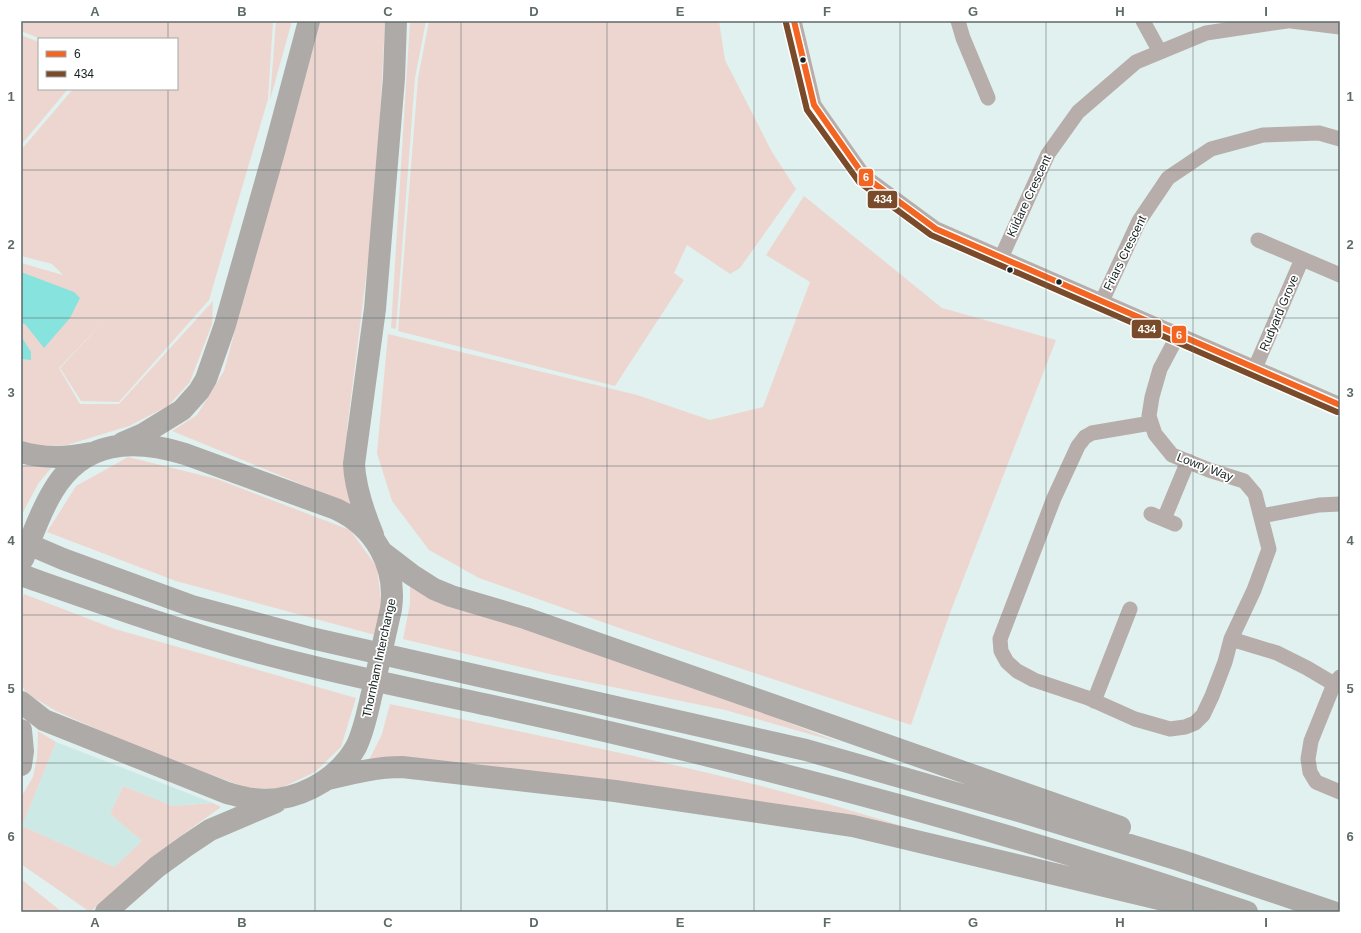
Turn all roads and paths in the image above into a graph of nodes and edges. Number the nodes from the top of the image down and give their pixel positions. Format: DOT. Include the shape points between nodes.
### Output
graph roads {
  1 [pos="309,21"];
  2 [pos="396,21"];
  3 [pos="797,21"];
  4 [pos="958,21"];
  5 [pos="1143,21"];
  6 [pos="1287,21"];
  7 [pos="1291,21"];
  8 [pos="1340,27"];
  9 [pos="1160,52"];
  10 [pos="988,98"];
  11 [pos="1340,139"];
  12 [pos="1258,240"];
  13 [pos="1001,258"];
  14 [pos="1302,259"];
  15 [pos="1340,275"];
  16 [pos="1102,302"];
  17 [pos="1178,335"];
  18 [pos="1255,368"];
  19 [pos="1340,405"];
  20 [pos="1151,423"];
  21 [pos="115,446"];
  22 [pos="21,452"];
  23 [pos="92,453"];
  24 [pos="1188,461"];
  25 [pos="1340,504"];
  26 [pos="1261,516"];
  27 [pos="1163,519"];
  28 [pos="21,541"];
  29 [pos="380,547"];
  30 [pos="21,563"];
  31 [pos="21,575"];
  32 [pos="1130,610"];
  33 [pos="1231,639"];
  34 [pos="1337,681"];
  35 [pos="1094,701"];
  36 [pos="21,702"];
  37 [pos="21,730"];
  38 [pos="21,765"];
  39 [pos="324,781"];
  40 [pos="1340,792"];
  41 [pos="290,796"];
  42 [pos="109,909"];
  43 [pos="1340,911"];
  44 [pos="1212,912"];
  45 [pos="1247,912"];
  46 [pos="1333,912"];
  1 -- 21 [label="highway" via="225,325 206,379 182,410 144,434"];
  2 -- 29 [label="highway" via="394,78 375,309 354,464 354,475 366,516"];
  3 -- 13 [label="street" via="814,105 864,176 936,229"];
  4 -- 10 [label="street"];
  5 -- 9 [label="street"];
  6 -- 9 [label="street, Kildare Crescent" via="1206,33"];
  7 -- 8 [label="street"];
  9 -- 13 [label="street, Kildare Crescent" via="1136,62 1078,112 1048,154"];
  11 -- 16 [label="street, Friars Crescent" via="1319,133 1263,135 1211,149 1168,178 1139,221"];
  12 -- 14 [label="street"];
  13 -- 16 [label="street"];
  14 -- 15 [label="street"];
  14 -- 18 [label="street, Rudyard Grove"];
  16 -- 17 [label="street"];
  17 -- 18 [label="street"];
  17 -- 20 [label="street, Lowry Way" via="1160,369 1152,397 1149,416"];
  18 -- 19 [label="street"];
  20 -- 24 [label="street, Lowry Way" via="1155,434 1172,455"];
  20 -- 35 [label="street, Lowry Way" via="1092,434 1085,437 1078,446 1054,498 1000,639 1001,651 1007,662 1017,671 1034,680"];
  21 -- 23 [label="highway, Thornham Interchange"];
  21 -- 29 [label="highway, Thornham Interchange" via="138,445 169,449 329,506 352,518"];
  22 -- 23 [label="highway" via="43,457"];
  23 -- 30 [label="highway, Thornham Interchange" via="72,468 53,490"];
  24 -- 26 [label="street, Lowry Way" via="1244,481 1255,494"];
  24 -- 27 [label="street"];
  25 -- 26 [label="street" via="1320,505"];
  26 -- 33 [label="street, Lowry Way" via="1269,549 1254,590"];
  28 -- 46 [label="highway" via="192,606 311,638 806,750 1179,860"];
  29 -- 39 [label="highway, Thornham Interchange" via="390,577 392,594 366,721 356,746 345,761"];
  29 -- 43 [label="highway" via="423,583 450,596 525,618 1172,845"];
  31 -- 45 [label="highway" via="185,632 263,654 329,671 652,742 835,788 954,820"];
  32 -- 35 [label="street"];
  33 -- 34 [label="street" via="1277,653"];
  33 -- 35 [label="street, Lowry Way" via="1212,696 1203,715 1195,723 1170,729 1135,719"];
  34 -- 40 [label="street" via="1311,741 1308,759 1310,772 1316,782"];
  36 -- 41 [label="highway, Thornham Interchange" via="44,720 227,792 255,799"];
  37 -- 38 [label="highway"];
  39 -- 41 [label="highway, Thornham Interchange"];
  39 -- 44 [label="highway" via="366,770 402,767 615,791 853,826"];
  41 -- 42 [label="highway" via="210,830 157,867"];
}
